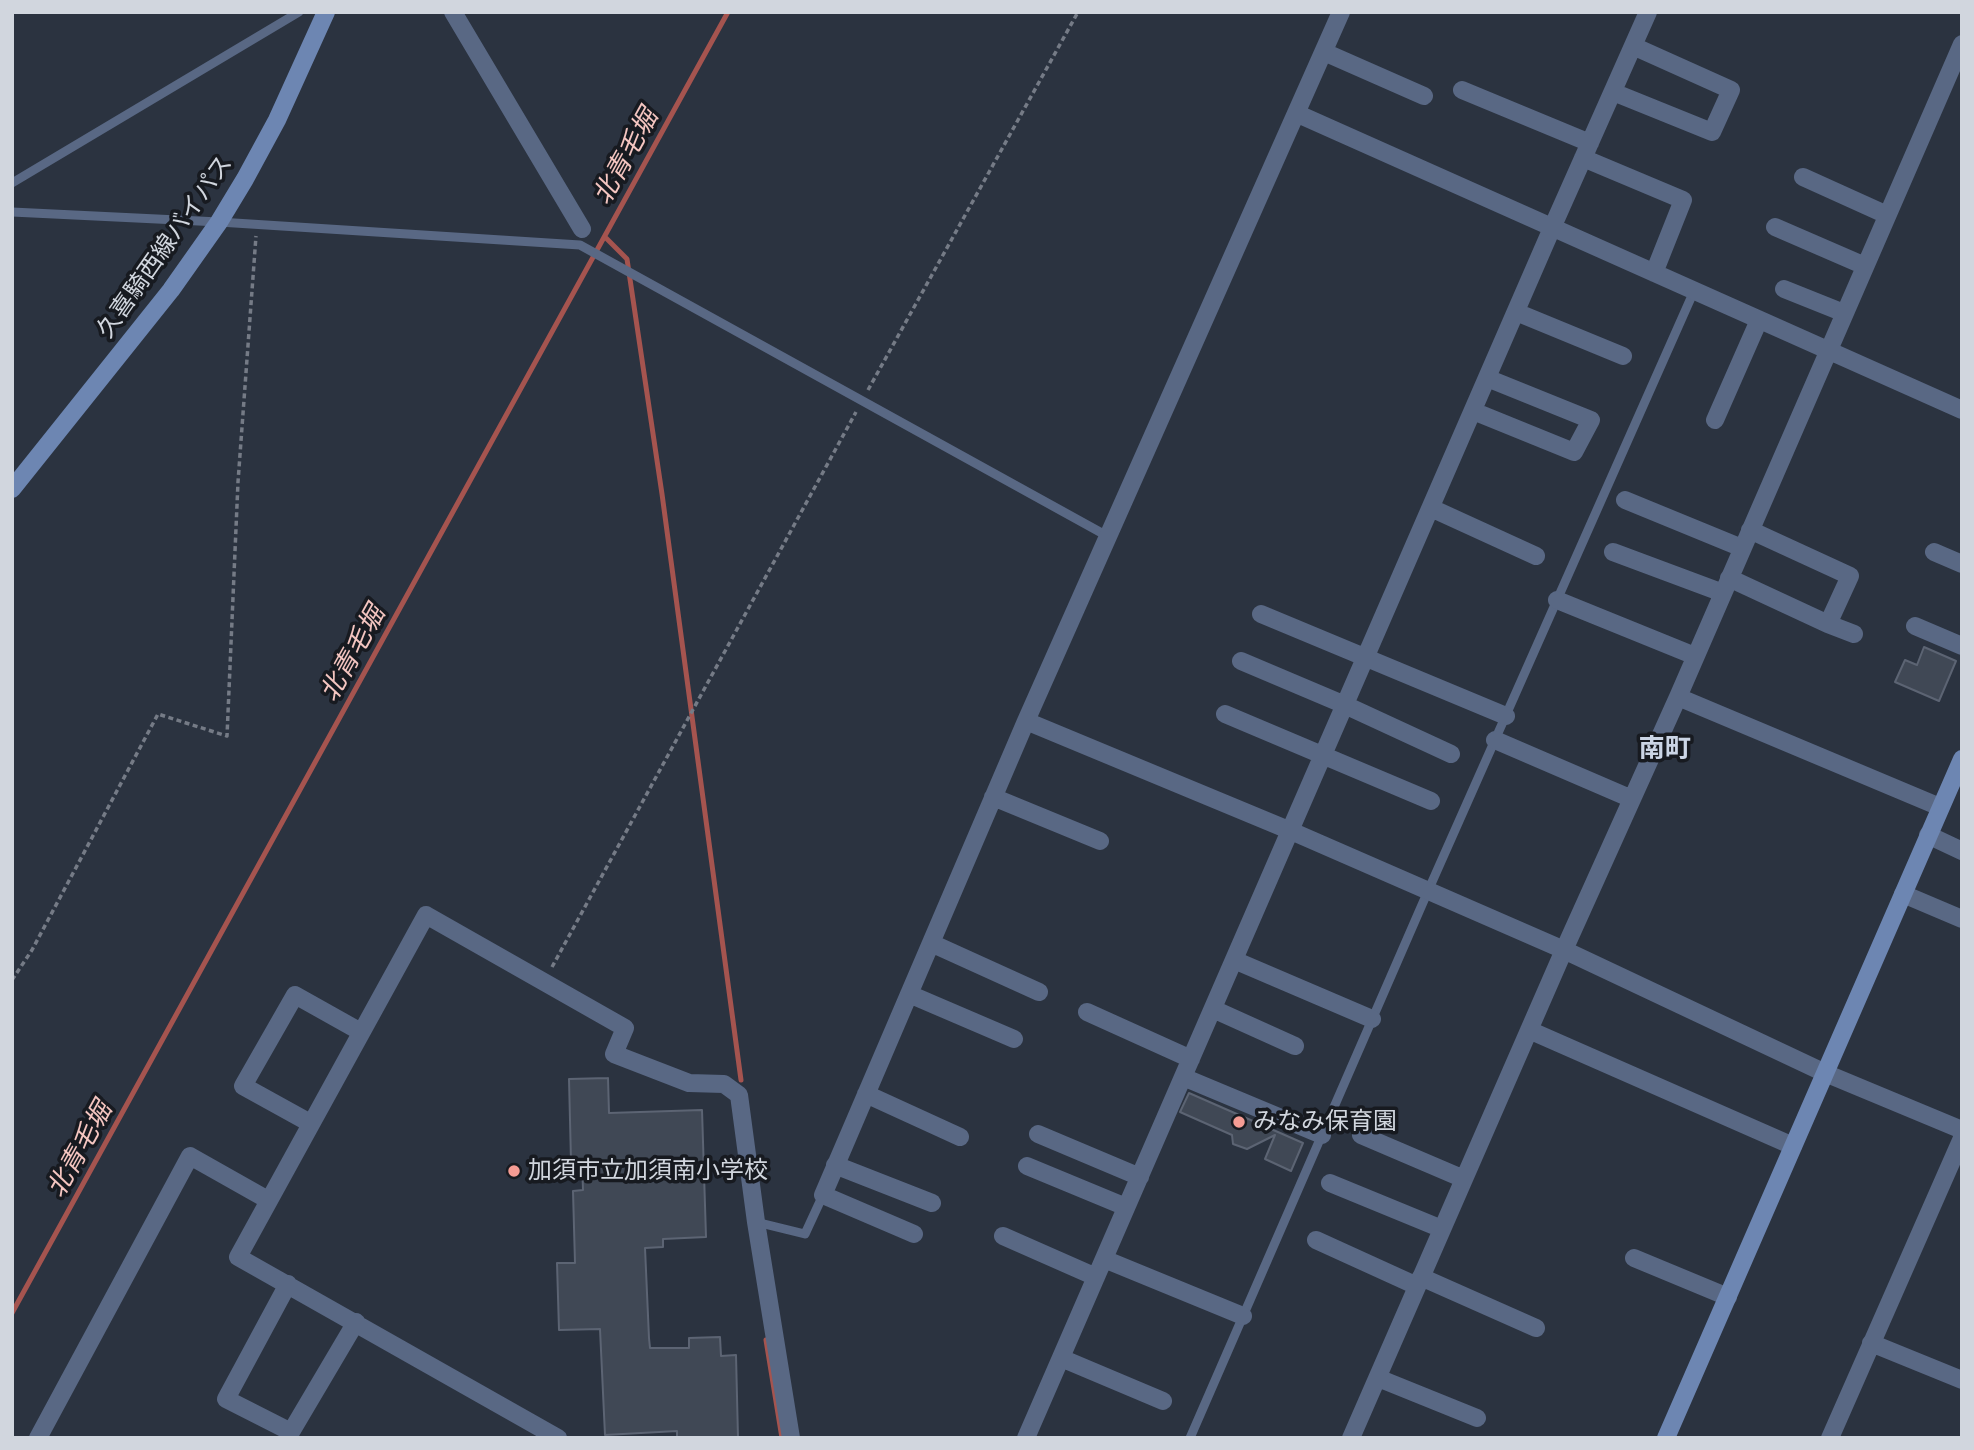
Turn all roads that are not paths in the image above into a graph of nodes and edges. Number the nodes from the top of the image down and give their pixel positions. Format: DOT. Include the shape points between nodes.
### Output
graph roads {
  1 [pos="299,12"];
  2 [pos="326,12"];
  3 [pos="453,12"];
  4 [pos="1341,12"];
  5 [pos="1648,12"];
  6 [pos="1962,44"];
  7 [pos="1633,46"];
  8 [pos="1324,52"];
  9 [pos="1462,90"];
  10 [pos="1613,92"];
  11 [pos="1424,96"];
  12 [pos="1298,114"];
  13 [pos="1587,150"];
  14 [pos="1803,177"];
  15 [pos="12,183"];
  16 [pos="12,212"];
  17 [pos="1887,215"];
  18 [pos="219,222"];
  19 [pos="1775,227"];
  20 [pos="1552,228"];
  21 [pos="582,240"];
  22 [pos="1865,266"];
  23 [pos="1654,273"];
  24 [pos="1784,289"];
  25 [pos="1694,291"];
  26 [pos="1516,312"];
  27 [pos="1844,313"];
  28 [pos="1759,320"];
  29 [pos="1828,351"];
  30 [pos="1623,356"];
  31 [pos="1487,378"];
  32 [pos="1962,410"];
  33 [pos="1473,411"];
  34 [pos="1715,420"];
  35 [pos="12,489"];
  36 [pos="1625,500"];
  37 [pos="1431,508"];
  38 [pos="1750,530"];
  39 [pos="1109,537"];
  40 [pos="1742,548"];
  41 [pos="1613,552"];
  42 [pos="1934,552"];
  43 [pos="1536,556"];
  44 [pos="1962,564"];
  45 [pos="1726,586"];
  46 [pos="1557,600"];
  47 [pos="1261,614"];
  48 [pos="1828,624"];
  49 [pos="1915,626"];
  50 [pos="1854,634"];
  51 [pos="1962,646"];
  52 [pos="1695,656"];
  53 [pos="1366,657"];
  54 [pos="1241,662"];
  55 [pos="1678,697"];
  56 [pos="1345,705"];
  57 [pos="1225,714"];
  58 [pos="1506,716"];
  59 [pos="1026,721"];
  60 [pos="1495,740"];
  61 [pos="1451,754"];
  62 [pos="1323,756"];
  63 [pos="1962,759"];
  64 [pos="993,797"];
  65 [pos="1632,799"];
  66 [pos="1431,801"];
  67 [pos="1940,807"];
  68 [pos="1291,831"];
  69 [pos="1928,835"];
  70 [pos="1100,841"];
  71 [pos="1962,851"];
  72 [pos="1428,891"];
  73 [pos="1903,894"];
  74 [pos="1962,919"];
  75 [pos="931,943"];
  76 [pos="1564,950"];
  77 [pos="1234,960"];
  78 [pos="1040,992"];
  79 [pos="909,994"];
  80 [pos="1213,1010"];
  81 [pos="1087,1012"];
  82 [pos="1372,1019"];
  83 [pos="1529,1030"];
  84 [pos="361,1032"];
  85 [pos="1014,1038"];
  86 [pos="1295,1046"];
  87 [pos="1191,1059"];
  88 [pos="1825,1073"];
  89 [pos="1183,1077"];
  90 [pos="866,1094"];
  91 [pos="310,1123"];
  92 [pos="1962,1130"];
  93 [pos="1038,1134"];
  94 [pos="1322,1135"];
  95 [pos="1361,1135"];
  96 [pos="960,1137"];
  97 [pos="1962,1138"];
  98 [pos="1793,1146"];
  99 [pos="835,1165"];
  100 [pos="1027,1166"];
  101 [pos="1140,1177"];
  102 [pos="1464,1179"];
  103 [pos="1330,1183"];
  104 [pos="822,1195"];
  105 [pos="268,1200"];
  106 [pos="932,1203"];
  107 [pos="1126,1207"];
  108 [pos="755,1222"];
  109 [pos="1442,1229"];
  110 [pos="914,1234"];
  111 [pos="1003,1236"];
  112 [pos="1316,1240"];
  113 [pos="1634,1258"];
  114 [pos="1104,1259"];
  115 [pos="1096,1277"];
  116 [pos="1420,1281"];
  117 [pos="288,1284"];
  118 [pos="1728,1297"];
  119 [pos="1243,1316"];
  120 [pos="356,1322"];
  121 [pos="1536,1328"];
  122 [pos="1871,1343"];
  123 [pos="1060,1358"];
  124 [pos="1378,1378"];
  125 [pos="1962,1380"];
  126 [pos="1163,1401"];
  127 [pos="1477,1418"];
  128 [pos="289,1435"];
  129 [pos="792,1437"];
  130 [pos="38,1438"];
  131 [pos="558,1438"];
  132 [pos="1026,1438"];
  133 [pos="1190,1438"];
  134 [pos="1352,1438"];
  135 [pos="1666,1438"];
  136 [pos="1830,1438"];
  1 -- 15 [label="lane"];
  2 -- 18 [label="street, 久喜騎西線バイパス" via="277,120"];
  3 -- 21 [label="street"];
  4 -- 8 [label="street"];
  5 -- 7 [label="street"];
  6 -- 17 [label="street"];
  7 -- 10 [label="street"];
  7 -- 10 [label="street" via="1731,90 1712,132"];
  8 -- 11 [label="street"];
  8 -- 12 [label="street"];
  9 -- 13 [label="street"];
  10 -- 13 [label="street"];
  12 -- 20 [label="street"];
  12 -- 39 [label="street"];
  13 -- 20 [label="street"];
  13 -- 23 [label="street" via="1684,200"];
  14 -- 17 [label="street"];
  16 -- 18 [label="lane"];
  17 -- 22 [label="street"];
  18 -- 21 [label="lane"];
  18 -- 35 [label="street, 久喜騎西線バイパス" via="171,290"];
  19 -- 22 [label="street"];
  20 -- 23 [label="street"];
  20 -- 26 [label="street"];
  21 -- 39 [label="lane" via="606,259"];
  22 -- 27 [label="street"];
  23 -- 25 [label="street"];
  24 -- 27 [label="street"];
  25 -- 28 [label="street"];
  25 -- 46 [label="lane"];
  26 -- 30 [label="street"];
  26 -- 31 [label="street"];
  27 -- 29 [label="street"];
  28 -- 29 [label="street"];
  28 -- 34 [label="street"];
  29 -- 32 [label="street"];
  29 -- 38 [label="street"];
  31 -- 33 [label="street"];
  31 -- 33 [label="street" via="1591,419 1574,452"];
  33 -- 37 [label="street"];
  36 -- 40 [label="street"];
  37 -- 43 [label="street"];
  37 -- 53 [label="street"];
  38 -- 40 [label="street"];
  38 -- 48 [label="street" via="1850,576"];
  39 -- 59 [label="street"];
  40 -- 45 [label="street"];
  41 -- 45 [label="street"];
  42 -- 44 [label="street"];
  45 -- 48 [label="street"];
  45 -- 52 [label="street"];
  46 -- 52 [label="street"];
  46 -- 58 [label="lane"];
  47 -- 53 [label="street"];
  48 -- 50 [label="street"];
  49 -- 51 [label="street"];
  52 -- 55 [label="street"];
  53 -- 56 [label="street"];
  53 -- 58 [label="street"];
  54 -- 56 [label="street"];
  55 -- 65 [label="street"];
  55 -- 67 [label="street"];
  56 -- 61 [label="street"];
  56 -- 62 [label="street"];
  57 -- 62 [label="street"];
  58 -- 60 [label="lane"];
  59 -- 64 [label="street"];
  59 -- 68 [label="street"];
  60 -- 65 [label="street"];
  60 -- 72 [label="lane"];
  62 -- 66 [label="street"];
  62 -- 68 [label="street"];
  63 -- 67 [label="street"];
  64 -- 70 [label="street"];
  64 -- 75 [label="street"];
  65 -- 76 [label="street"];
  67 -- 69 [label="street"];
  68 -- 72 [label="street"];
  68 -- 77 [label="street"];
  69 -- 71 [label="street"];
  69 -- 73 [label="street"];
  72 -- 76 [label="street"];
  72 -- 82 [label="lane"];
  73 -- 74 [label="street"];
  73 -- 88 [label="street"];
  75 -- 78 [label="street"];
  75 -- 79 [label="street"];
  76 -- 83 [label="street"];
  76 -- 88 [label="street"];
  77 -- 80 [label="street"];
  77 -- 82 [label="street"];
  79 -- 85 [label="street"];
  79 -- 90 [label="street"];
  80 -- 86 [label="street"];
  80 -- 87 [label="street"];
  81 -- 87 [label="street"];
  82 -- 94 [label="lane"];
  83 -- 98 [label="street"];
  83 -- 102 [label="street"];
  84 -- 91 [label="street"];
  84 -- 91 [label="street" via="295,995 243,1086"];
  84 -- 108 [label="street" via="426,915 625,1028 614,1054 689,1083 724,1084 739,1095"];
  87 -- 89 [label="street"];
  88 -- 92 [label="street"];
  88 -- 98 [label="street"];
  89 -- 94 [label="street"];
  89 -- 101 [label="street"];
  90 -- 96 [label="street"];
  90 -- 99 [label="street"];
  91 -- 105 [label="street"];
  93 -- 101 [label="street"];
  94 -- 119 [label="lane"];
  95 -- 102 [label="street"];
  97 -- 122 [label="street"];
  98 -- 118 [label="street"];
  99 -- 104 [label="street"];
  99 -- 106 [label="street"];
  100 -- 107 [label="street"];
  101 -- 107 [label="street"];
  102 -- 109 [label="street"];
  103 -- 109 [label="street"];
  104 -- 108 [label="lane" via="805,1234"];
  104 -- 110 [label="street"];
  105 -- 117 [label="street" via="238,1257"];
  105 -- 130 [label="street" via="190,1156"];
  107 -- 114 [label="street"];
  108 -- 129 [label="street"];
  109 -- 116 [label="street"];
  111 -- 115 [label="street"];
  112 -- 116 [label="street"];
  113 -- 118 [label="street"];
  114 -- 115 [label="street"];
  114 -- 119 [label="street"];
  115 -- 123 [label="street"];
  116 -- 121 [label="street"];
  116 -- 124 [label="street"];
  117 -- 120 [label="street"];
  117 -- 128 [label="street" via="226,1399"];
  118 -- 135 [label="street"];
  119 -- 133 [label="lane"];
  120 -- 128 [label="street"];
  120 -- 131 [label="street"];
  122 -- 125 [label="street"];
  122 -- 136 [label="street"];
  123 -- 126 [label="street"];
  123 -- 132 [label="street"];
  124 -- 127 [label="street"];
  124 -- 134 [label="street"];
}
